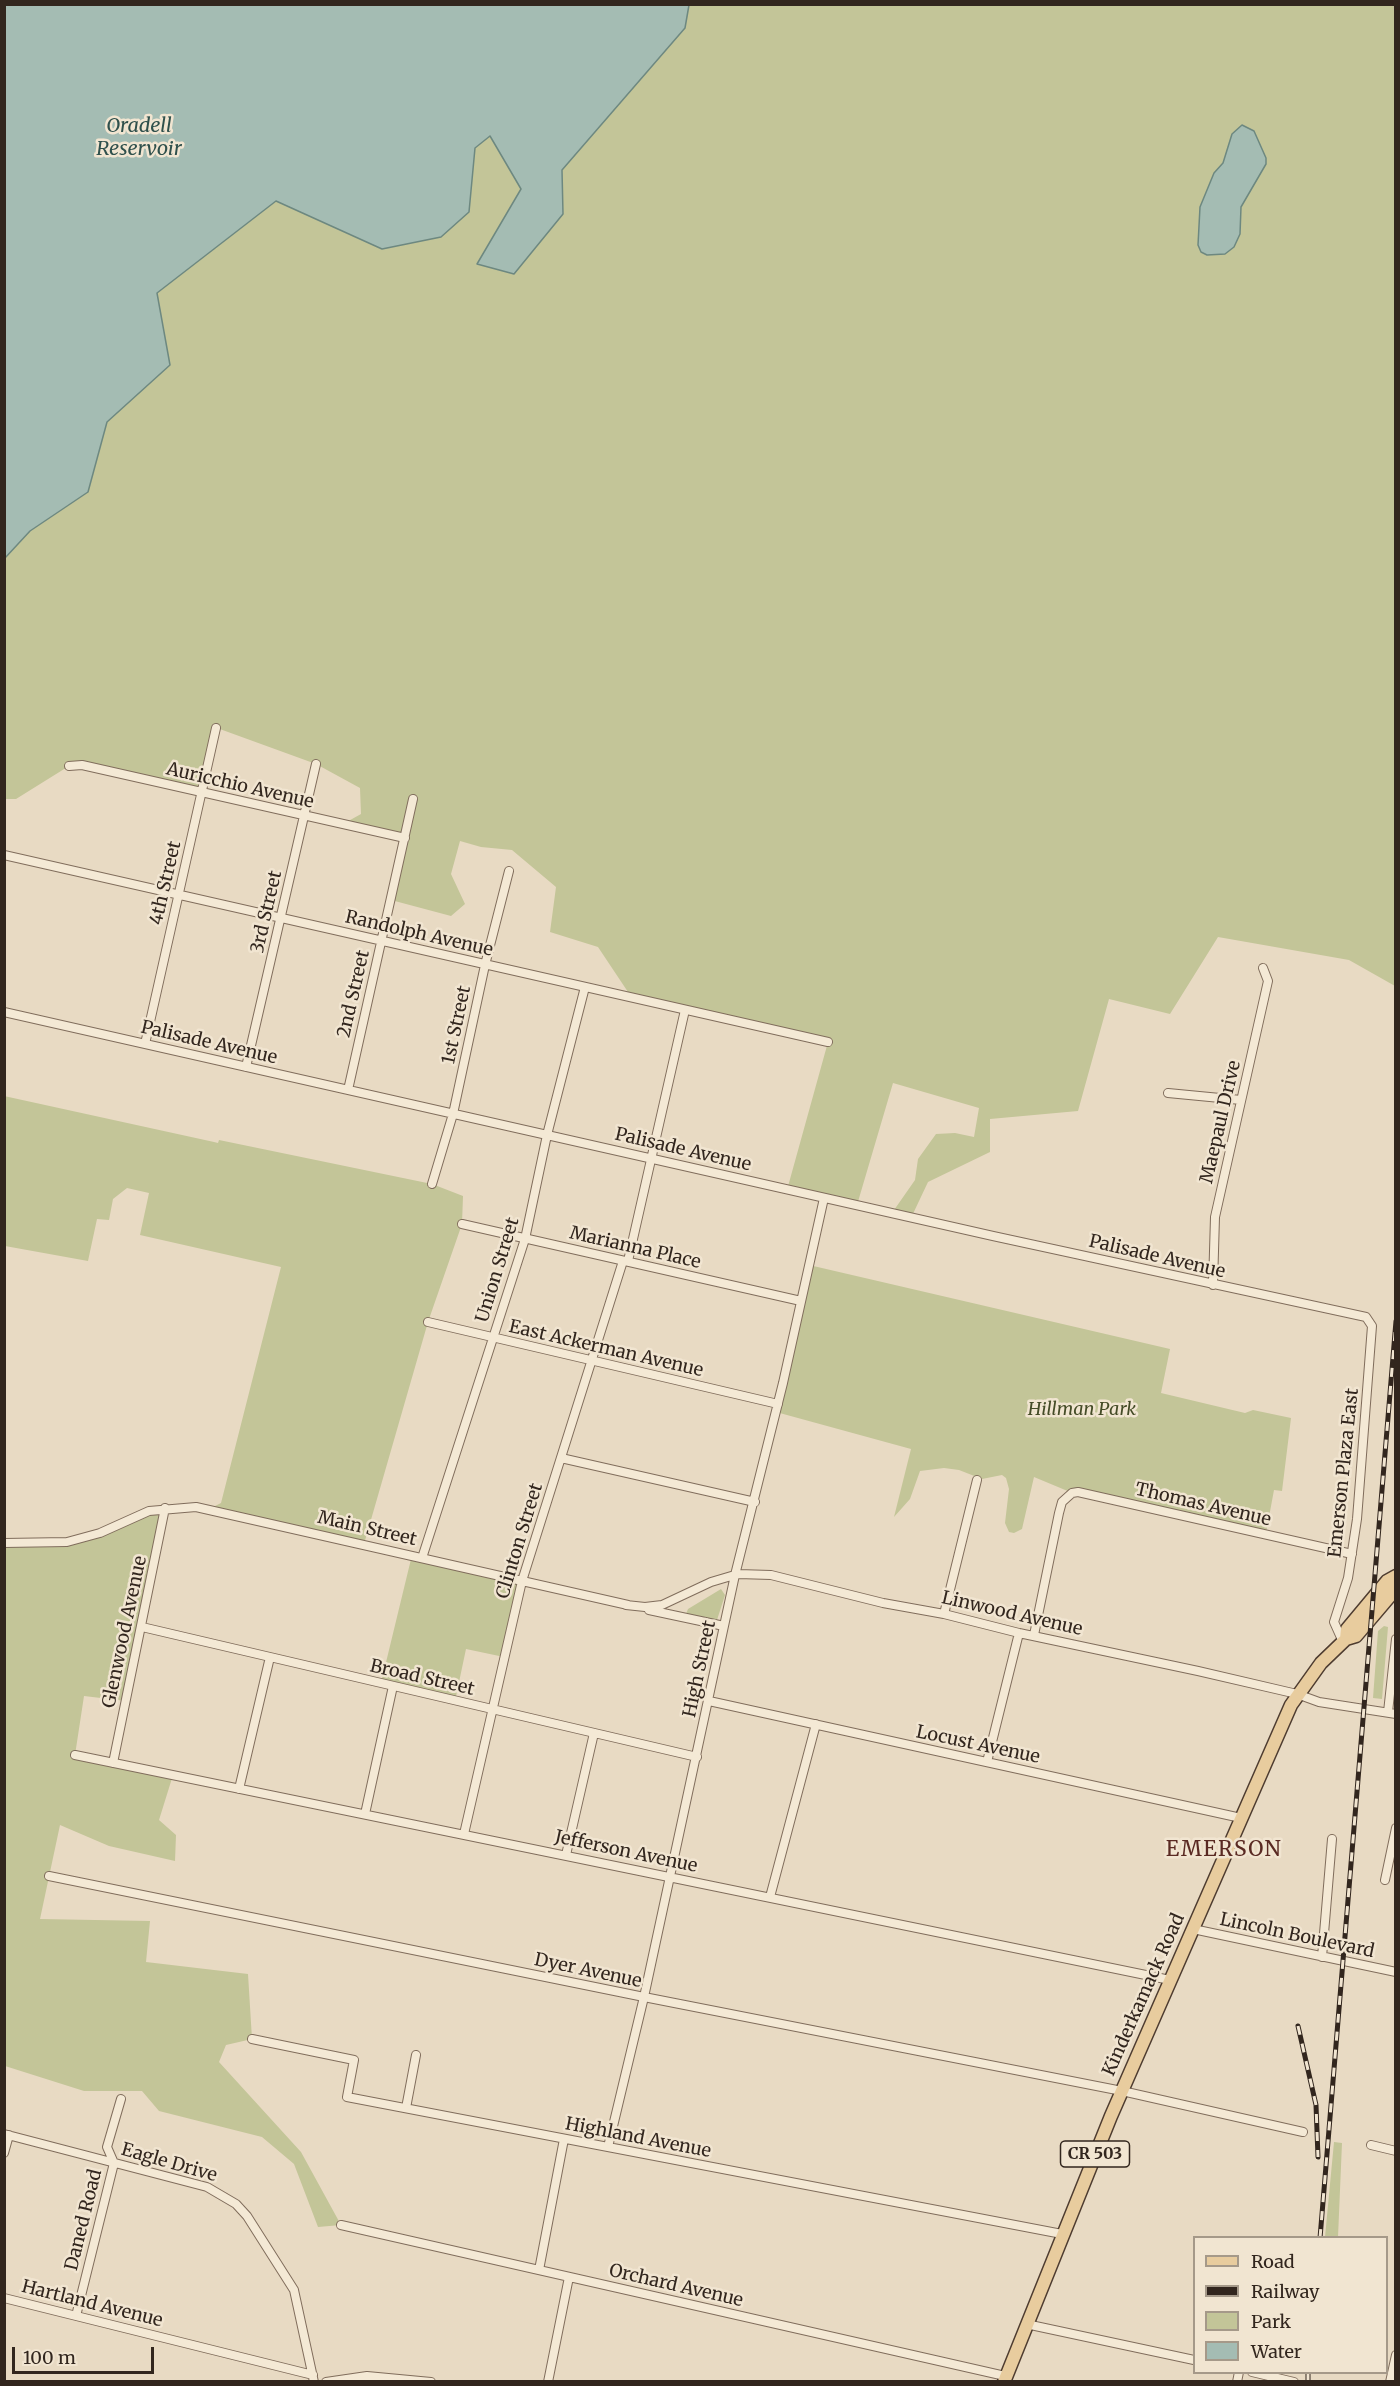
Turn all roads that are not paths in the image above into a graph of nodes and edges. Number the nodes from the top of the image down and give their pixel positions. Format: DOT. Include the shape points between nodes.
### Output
graph roads {
  1 [pos="216,728"];
  2 [pos="316,764"];
  3 [pos="69,766"];
  4 [pos="202,792"];
  5 [pos="413,800"];
  6 [pos="304,816"];
  7 [pos="405,838"];
  8 [pos="4,855"];
  9 [pos="509,871"];
  10 [pos="178,895"];
  11 [pos="281,918"];
  12 [pos="382,941"];
  13 [pos="485,965"];
  14 [pos="1263,968"];
  15 [pos="585,987"];
  16 [pos="685,1010"];
  17 [pos="4,1012"];
  18 [pos="828,1042"];
  19 [pos="145,1044"];
  20 [pos="246,1067"];
  21 [pos="348,1090"];
  22 [pos="1167,1093"];
  23 [pos="1241,1100"];
  24 [pos="453,1114"];
  25 [pos="547,1135"];
  26 [pos="651,1159"];
  27 [pos="432,1184"];
  28 [pos="824,1198"];
  29 [pos="462,1224"];
  30 [pos="525,1239"];
  31 [pos="626,1261"];
  32 [pos="1213,1285"];
  33 [pos="801,1301"];
  34 [pos="1355,1315"];
  35 [pos="428,1322"];
  36 [pos="492,1339"];
  37 [pos="592,1360"];
  38 [pos="778,1404"];
  39 [pos="561,1458"];
  40 [pos="977,1480"];
  41 [pos="755,1502"];
  42 [pos="165,1508"];
  43 [pos="4,1543"];
  44 [pos="1352,1554"];
  45 [pos="422,1558"];
  46 [pos="735,1575"];
  47 [pos="1395,1576"];
  48 [pos="522,1581"];
  49 [pos="1395,1589"];
  50 [pos="626,1605"];
  51 [pos="944,1614"];
  52 [pos="724,1626"];
  53 [pos="141,1628"];
  54 [pos="1019,1633"];
  55 [pos="1034,1635"];
  56 [pos="1395,1639"];
  57 [pos="1344,1640"];
  58 [pos="270,1658"];
  59 [pos="393,1686"];
  60 [pos="1297,1694"];
  61 [pos="709,1701"];
  62 [pos="492,1710"];
  63 [pos="1392,1713"];
  64 [pos="816,1724"];
  65 [pos="594,1733"];
  66 [pos="75,1755"];
  67 [pos="697,1757"];
  68 [pos="987,1762"];
  69 [pos="113,1763"];
  70 [pos="239,1789"];
  71 [pos="365,1814"];
  72 [pos="1241,1818"];
  73 [pos="1395,1828"];
  74 [pos="464,1834"];
  75 [pos="1332,1839"];
  76 [pos="566,1855"];
  77 [pos="49,1876"];
  78 [pos="670,1876"];
  79 [pos="1385,1880"];
  80 [pos="770,1897"];
  81 [pos="1193,1929"];
  82 [pos="1322,1957"];
  83 [pos="1395,1972"];
  84 [pos="1170,1980"];
  85 [pos="644,1998"];
  86 [pos="252,2039"];
  87 [pos="416,2055"];
  88 [pos="1122,2091"];
  89 [pos="122,2099"];
  90 [pos="406,2108"];
  91 [pos="1303,2132"];
  92 [pos="7,2135"];
  93 [pos="564,2139"];
  94 [pos="1371,2145"];
  95 [pos="608,2147"];
  96 [pos="1395,2151"];
  97 [pos="4,2153"];
  98 [pos="114,2163"];
  99 [pos="341,2225"];
  100 [pos="1062,2234"];
  101 [pos="539,2270"];
  102 [pos="569,2277"];
  103 [pos="4,2298"];
  104 [pos="76,2316"];
  105 [pos="1026,2324"];
  106 [pos="1395,2355"];
  107 [pos="1193,2360"];
  108 [pos="1257,2374"];
  109 [pos="313,2378"];
  110 [pos="1005,2379"];
  111 [pos="326,2382"];
  112 [pos="431,2382"];
  113 [pos="548,2382"];
  114 [pos="1294,2382"];
  115 [pos="1390,2382"];
  1 -- 4 [label="street, 4th Street"];
  2 -- 6 [label="street, 3rd Street"];
  3 -- 4 [label="street, Auricchio Avenue" via="82,765"];
  4 -- 6 [label="street, Auricchio Avenue"];
  4 -- 10 [label="street, 4th Street"];
  5 -- 7 [label="street, 2nd Street"];
  6 -- 7 [label="street, Auricchio Avenue"];
  6 -- 11 [label="street, 3rd Street"];
  7 -- 12 [label="street, 2nd Street"];
  8 -- 10 [label="street, Randolph Avenue"];
  9 -- 13 [label="street, 1st Street"];
  10 -- 11 [label="street, Randolph Avenue"];
  10 -- 19 [label="street, 4th Street"];
  11 -- 12 [label="street, Randolph Avenue"];
  11 -- 20 [label="street, 3rd Street"];
  12 -- 13 [label="street, Randolph Avenue"];
  12 -- 21 [label="street, 2nd Street"];
  13 -- 15 [label="street, Randolph Avenue"];
  13 -- 24 [label="street, 1st Street"];
  14 -- 23 [label="street, Maepaul Drive" via="1268,981"];
  15 -- 16 [label="street, Randolph Avenue"];
  15 -- 25 [label="street, Union Street"];
  16 -- 18 [label="street, Randolph Avenue"];
  16 -- 26 [label="street, Clinton Street"];
  17 -- 19 [label="street, Palisade Avenue"];
  19 -- 20 [label="street, Palisade Avenue"];
  20 -- 21 [label="street, Palisade Avenue"];
  21 -- 24 [label="street, Palisade Avenue"];
  22 -- 23 [label="street"];
  23 -- 32 [label="street, Maepaul Drive" via="1215,1216"];
  24 -- 25 [label="street, Palisade Avenue"];
  24 -- 27 [label="street, 1st Street"];
  25 -- 26 [label="street, Palisade Avenue"];
  25 -- 30 [label="street, Union Street"];
  26 -- 28 [label="street, Palisade Avenue"];
  26 -- 31 [label="street, Clinton Street"];
  28 -- 32 [label="street, Palisade Avenue"];
  28 -- 33 [label="street, High Street"];
  29 -- 30 [label="street, Marianna Place"];
  30 -- 31 [label="street, Marianna Place"];
  30 -- 36 [label="street, Union Street"];
  31 -- 33 [label="street, Marianna Place"];
  31 -- 37 [label="street, Clinton Street"];
  32 -- 34 [label="street, Palisade Avenue"];
  33 -- 38 [label="street, High Street"];
  34 -- 44 [label="street, Emerson Plaza East" via="1366,1317 1372,1326"];
  35 -- 36 [label="street, East Ackerman Avenue"];
  36 -- 37 [label="street, East Ackerman Avenue"];
  36 -- 45 [label="street, Union Street"];
  37 -- 38 [label="street, East Ackerman Avenue"];
  37 -- 39 [label="street, Clinton Street"];
  38 -- 41 [label="street, High Street"];
  39 -- 41 [label="street"];
  39 -- 48 [label="street, Clinton Street"];
  40 -- 51 [label="street"];
  41 -- 46 [label="street, High Street"];
  42 -- 43 [label="street, Main Street" via="67,1542"];
  42 -- 45 [label="street, Main Street" via="211,1508"];
  42 -- 53 [label="street, Glenwood Avenue"];
  44 -- 55 [label="street, Thomas Avenue" via="1078,1492 1066,1496 1059,1513"];
  44 -- 57 [label="street, Emerson Plaza East" via="1334,1622"];
  45 -- 48 [label="street, Main Street"];
  46 -- 50 [label="street, Linwood Avenue" via="662,1605"];
  46 -- 51 [label="street, Linwood Avenue" via="771,1575"];
  46 -- 52 [label="street, High Street"];
  47 -- 57 [label="main road, Kinderkamack Road / CR 503" via="1347,1629"];
  48 -- 50 [label="street, Main Street"];
  48 -- 62 [label="street, Clinton Street"];
  49 -- 57 [label="main road, Kinderkamack Road / CR 503" via="1356,1636"];
  50 -- 52 [label="street, Main Street"];
  51 -- 54 [label="street, Linwood Avenue"];
  52 -- 61 [label="street, High Street"];
  53 -- 58 [label="street, Broad Street"];
  53 -- 69 [label="street, Glenwood Avenue"];
  54 -- 55 [label="street, Linwood Avenue"];
  54 -- 68 [label="street"];
  55 -- 60 [label="street, Linwood Avenue"];
  56 -- 63 [label="street"];
  57 -- 60 [label="main road, Kinderkamack Road / CR 503"];
  58 -- 59 [label="street, Broad Street"];
  58 -- 70 [label="street"];
  59 -- 62 [label="street, Broad Street"];
  59 -- 71 [label="street"];
  60 -- 63 [label="street, Linwood Avenue" via="1319,1702"];
  60 -- 72 [label="main road, Kinderkamack Road / CR 503"];
  61 -- 64 [label="street, Locust Avenue"];
  61 -- 67 [label="street, High Street"];
  62 -- 65 [label="street, Broad Street"];
  62 -- 74 [label="street, Clinton Street"];
  64 -- 68 [label="street, Locust Avenue"];
  64 -- 80 [label="street"];
  65 -- 67 [label="street, Broad Street"];
  65 -- 76 [label="street"];
  66 -- 69 [label="street, Jefferson Avenue"];
  67 -- 78 [label="street, High Street"];
  68 -- 72 [label="street, Locust Avenue"];
  69 -- 70 [label="street, Jefferson Avenue"];
  70 -- 71 [label="street, Jefferson Avenue"];
  71 -- 74 [label="street, Jefferson Avenue"];
  72 -- 81 [label="main road, Kinderkamack Road / CR 503"];
  73 -- 79 [label="street"];
  74 -- 76 [label="street, Jefferson Avenue"];
  75 -- 82 [label="street"];
  76 -- 78 [label="street, Jefferson Avenue"];
  77 -- 85 [label="street, Dyer Avenue"];
  78 -- 80 [label="street, Jefferson Avenue"];
  78 -- 85 [label="street, High Street"];
  80 -- 84 [label="street, Jefferson Avenue"];
  81 -- 82 [label="street, Lincoln Boulevard"];
  81 -- 84 [label="main road, Kinderkamack Road / CR 503"];
  82 -- 83 [label="street, Lincoln Boulevard"];
  84 -- 88 [label="main road, Kinderkamack Road / CR 503"];
  85 -- 88 [label="street, Dyer Avenue"];
  85 -- 95 [label="street, High Street"];
  86 -- 90 [label="street, Highland Avenue" via="354,2061 347,2097"];
  87 -- 90 [label="street"];
  88 -- 91 [label="street, Dyer Avenue"];
  88 -- 100 [label="main road, Kinderkamack Road / CR 503"];
  89 -- 98 [label="street, Daned Road" via="107,2147"];
  90 -- 93 [label="street, Highland Avenue"];
  92 -- 97 [label="street"];
  92 -- 98 [label="street, Eagle Drive"];
  93 -- 95 [label="street, Highland Avenue"];
  93 -- 101 [label="street"];
  94 -- 96 [label="street"];
  95 -- 100 [label="street, Highland Avenue"];
  98 -- 104 [label="street, Daned Road"];
  98 -- 109 [label="street, Eagle Drive" via="207,2187 236,2204 294,2290"];
  99 -- 101 [label="street, Orchard Avenue"];
  100 -- 105 [label="main road, Kinderkamack Road / CR 503"];
  101 -- 102 [label="street, Orchard Avenue"];
  102 -- 110 [label="street, Orchard Avenue"];
  102 -- 113 [label="street"];
  103 -- 104 [label="street, Hartland Avenue"];
  104 -- 109 [label="street, Hartland Avenue"];
  105 -- 107 [label="street"];
  105 -- 110 [label="main road, Kinderkamack Road / CR 503"];
  106 -- 115 [label="street"];
  108 -- 114 [label="street"];
  111 -- 112 [label="street" via="394,2376"];
}
